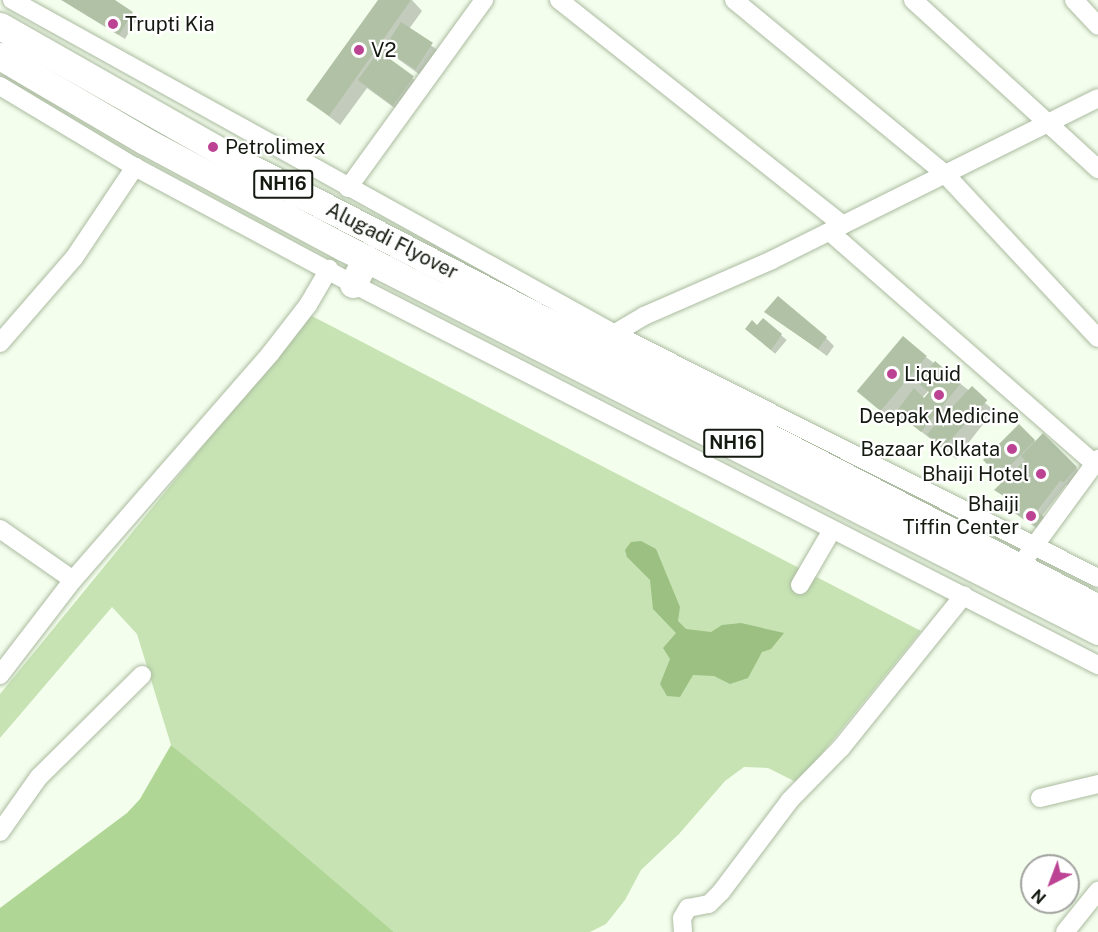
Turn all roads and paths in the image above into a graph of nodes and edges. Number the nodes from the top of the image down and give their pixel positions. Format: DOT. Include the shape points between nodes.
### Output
graph roads {
  1 [pos="12,0"];
  2 [pos="559,0"];
  3 [pos="734,0"];
  4 [pos="913,0"];
  5 [pos="1074,0"];
  6 [pos="481,1"];
  7 [pos="0,26"];
  8 [pos="1098,26"];
  9 [pos="0,56"];
  10 [pos="0,86"];
  11 [pos="1098,98"];
  12 [pos="1049,122"];
  13 [pos="135,167"];
  14 [pos="1098,169"];
  15 [pos="945,174"];
  16 [pos="348,189"];
  17 [pos="837,228"];
  18 [pos="366,258"];
  19 [pos="329,269"];
  20 [pos="353,284"];
  21 [pos="1098,338"];
  22 [pos="605,340"];
  23 [pos="0,343"];
  24 [pos="1096,461"];
  25 [pos="0,529"];
  26 [pos="832,530"];
  27 [pos="1033,543"];
  28 [pos="1019,567"];
  29 [pos="1098,578"];
  30 [pos="73,580"];
  31 [pos="800,585"];
  32 [pos="964,595"];
  33 [pos="1098,608"];
  34 [pos="1098,631"];
  35 [pos="1098,665"];
  36 [pos="0,675"];
  37 [pos="142,675"];
  38 [pos="1098,784"];
  39 [pos="1040,798"];
  40 [pos="0,832"];
  41 [pos="1098,891"];
  42 [pos="683,932"];
  43 [pos="1065,932"];
  1 -- 16 [label="street"];
  2 -- 17 [label="street"];
  3 -- 15 [label="street"];
  4 -- 12 [label="street"];
  5 -- 8 [label="street"];
  6 -- 16 [label="street"];
  7 -- 22 [label="highway, Alugadi Flyover / NH16" via="245,165 570,334"];
  9 -- 18 [label="highway, Alugadi Flyover / NH16" via="145,141"];
  10 -- 13 [label="street"];
  11 -- 12 [label="street"];
  12 -- 14 [label="street"];
  12 -- 15 [label="street"];
  13 -- 19 [label="street"];
  13 -- 23 [label="street" via="74,258"];
  15 -- 17 [label="street"];
  15 -- 21 [label="street"];
  16 -- 22 [label="street"];
  17 -- 22 [label="street"];
  17 -- 24 [label="street"];
  18 -- 20 [label="highway"];
  18 -- 34 [label="highway, NH16"];
  19 -- 20 [label="street"];
  19 -- 30 [label="street" via="308,305 270,354"];
  20 -- 26 [label="street"];
  22 -- 27 [label="street"];
  22 -- 28 [label="highway, NH16"];
  24 -- 27 [label="street"];
  25 -- 30 [label="street"];
  26 -- 31 [label="street"];
  26 -- 32 [label="street"];
  27 -- 28 [label="street"];
  27 -- 29 [label="street"];
  28 -- 33 [label="highway, NH16"];
  30 -- 36 [label="street"];
  32 -- 35 [label="street"];
  32 -- 42 [label="street" via="841,748 790,801 721,892 709,904 688,908 682,918"];
  37 -- 40 [label="street" via="39,777"];
  38 -- 39 [label="street"];
  41 -- 43 [label="street"];
}
